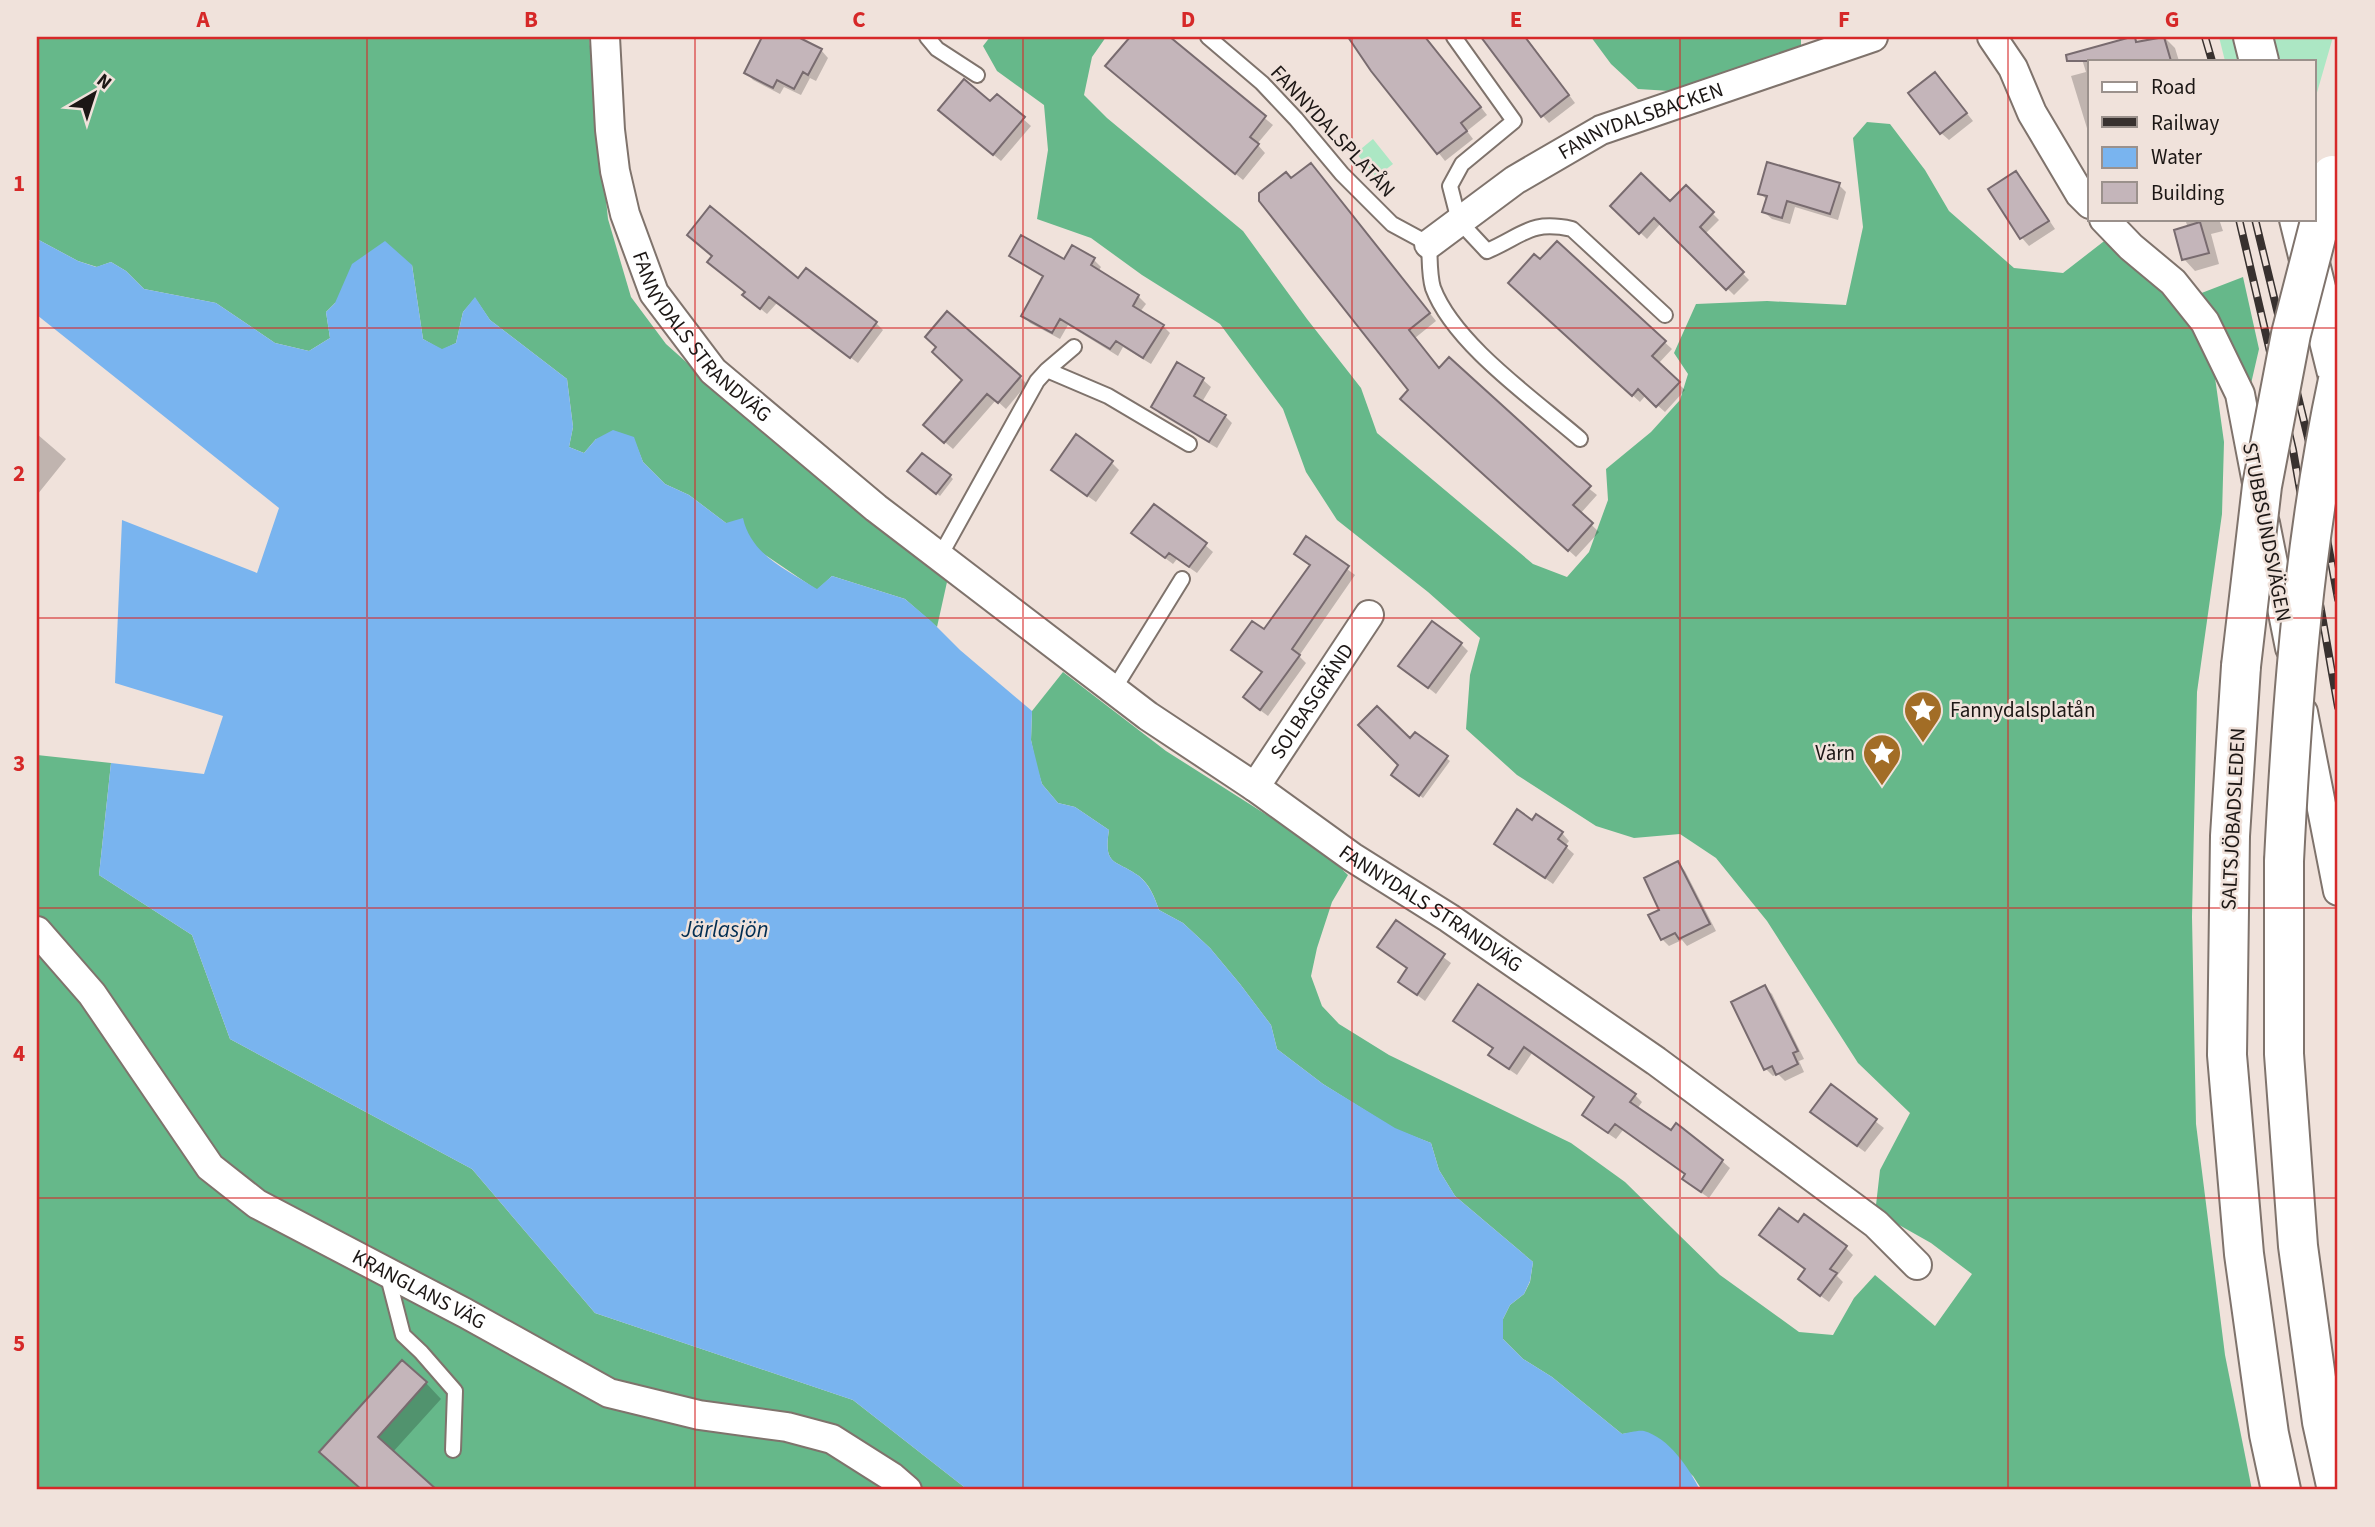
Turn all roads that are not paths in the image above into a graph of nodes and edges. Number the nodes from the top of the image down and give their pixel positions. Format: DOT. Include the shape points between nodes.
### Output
graph roads {
  1 [pos="605,37"];
  2 [pos="927,37"];
  3 [pos="1208,37"];
  4 [pos="1454,37"];
  5 [pos="1873,37"];
  6 [pos="1992,37"];
  7 [pos="2253,37"];
  8 [pos="2259,60"];
  9 [pos="978,75"];
  10 [pos="2335,164"];
  11 [pos="2088,202"];
  12 [pos="2105,220"];
  13 [pos="2299,220"];
  14 [pos="1459,221"];
  15 [pos="1429,244"];
  16 [pos="1665,315"];
  17 [pos="1074,347"];
  18 [pos="1047,370"];
  19 [pos="2338,379"];
  20 [pos="1580,439"];
  21 [pos="1189,444"];
  22 [pos="940,556"];
  23 [pos="1182,579"];
  24 [pos="1369,615"];
  25 [pos="1114,689"];
  26 [pos="1255,787"];
  27 [pos="2338,891"];
  28 [pos="41,943"];
  29 [pos="1917,1265"];
  30 [pos="386,1272"];
  31 [pos="453,1450"];
  32 [pos="907,1490"];
  33 [pos="2281,1490"];
  34 [pos="2337,1490"];
  1 -- 22 [label="street, FANNYDALS STRANDVÄG" via="615,171 625,214 654,293 713,371"];
  2 -- 9 [label="lane" via="937,49"];
  3 -- 15 [label="lane, FANNYDALSPLATÅN" via="1262,83 1392,223"];
  4 -- 14 [label="lane" via="1514,121 1462,164 1450,186"];
  5 -- 14 [label="street, FANNYDALSBACKEN" via="1601,130 1514,180"];
  6 -- 11 [label="street" via="2013,68 2032,113"];
  7 -- 8 [label="main road"];
  10 -- 33 [label="main road, SALTSJÖBADSLEDEN, bridge" via="2291,334 2265,473 2241,666 2230,836 2227,1055 2244,1254"];
  12 -- 27 [label="street, STUBBSUNDSVÄGEN" via="2173,282 2205,323 2240,394"];
  13 -- 19 [label="main road"];
  14 -- 15 [label="street, FANNYDALSBACKEN"];
  14 -- 16 [label="lane" via="1487,251 1535,226 1572,229"];
  15 -- 20 [label="lane" via="1432,284 1441,306 1477,350"];
  17 -- 18 [label="lane"];
  18 -- 21 [label="lane" via="1108,396"];
  18 -- 22 [label="lane"];
  19 -- 34 [label="main road, bridge" via="2310,537 2292,697 2284,861 2284,1054 2298,1246 2322,1422"];
  22 -- 25 [label="street, FANNYDALS STRANDVÄG"];
  23 -- 25 [label="lane"];
  24 -- 26 [label="street, SOLBASGRÄND"];
  25 -- 26 [label="street, FANNYDALS STRANDVÄG"];
  26 -- 29 [label="street, FANNYDALS STRANDVÄG" via="1656,1062 1876,1224"];
  28 -- 30 [label="street, KRANGLANS VÄG" via="92,995 210,1167 257,1204"];
  30 -- 31 [label="lane" via="403,1335 455,1391"];
  30 -- 32 [label="street, KRANGLANS VÄG" via="609,1393 832,1439"];
}
